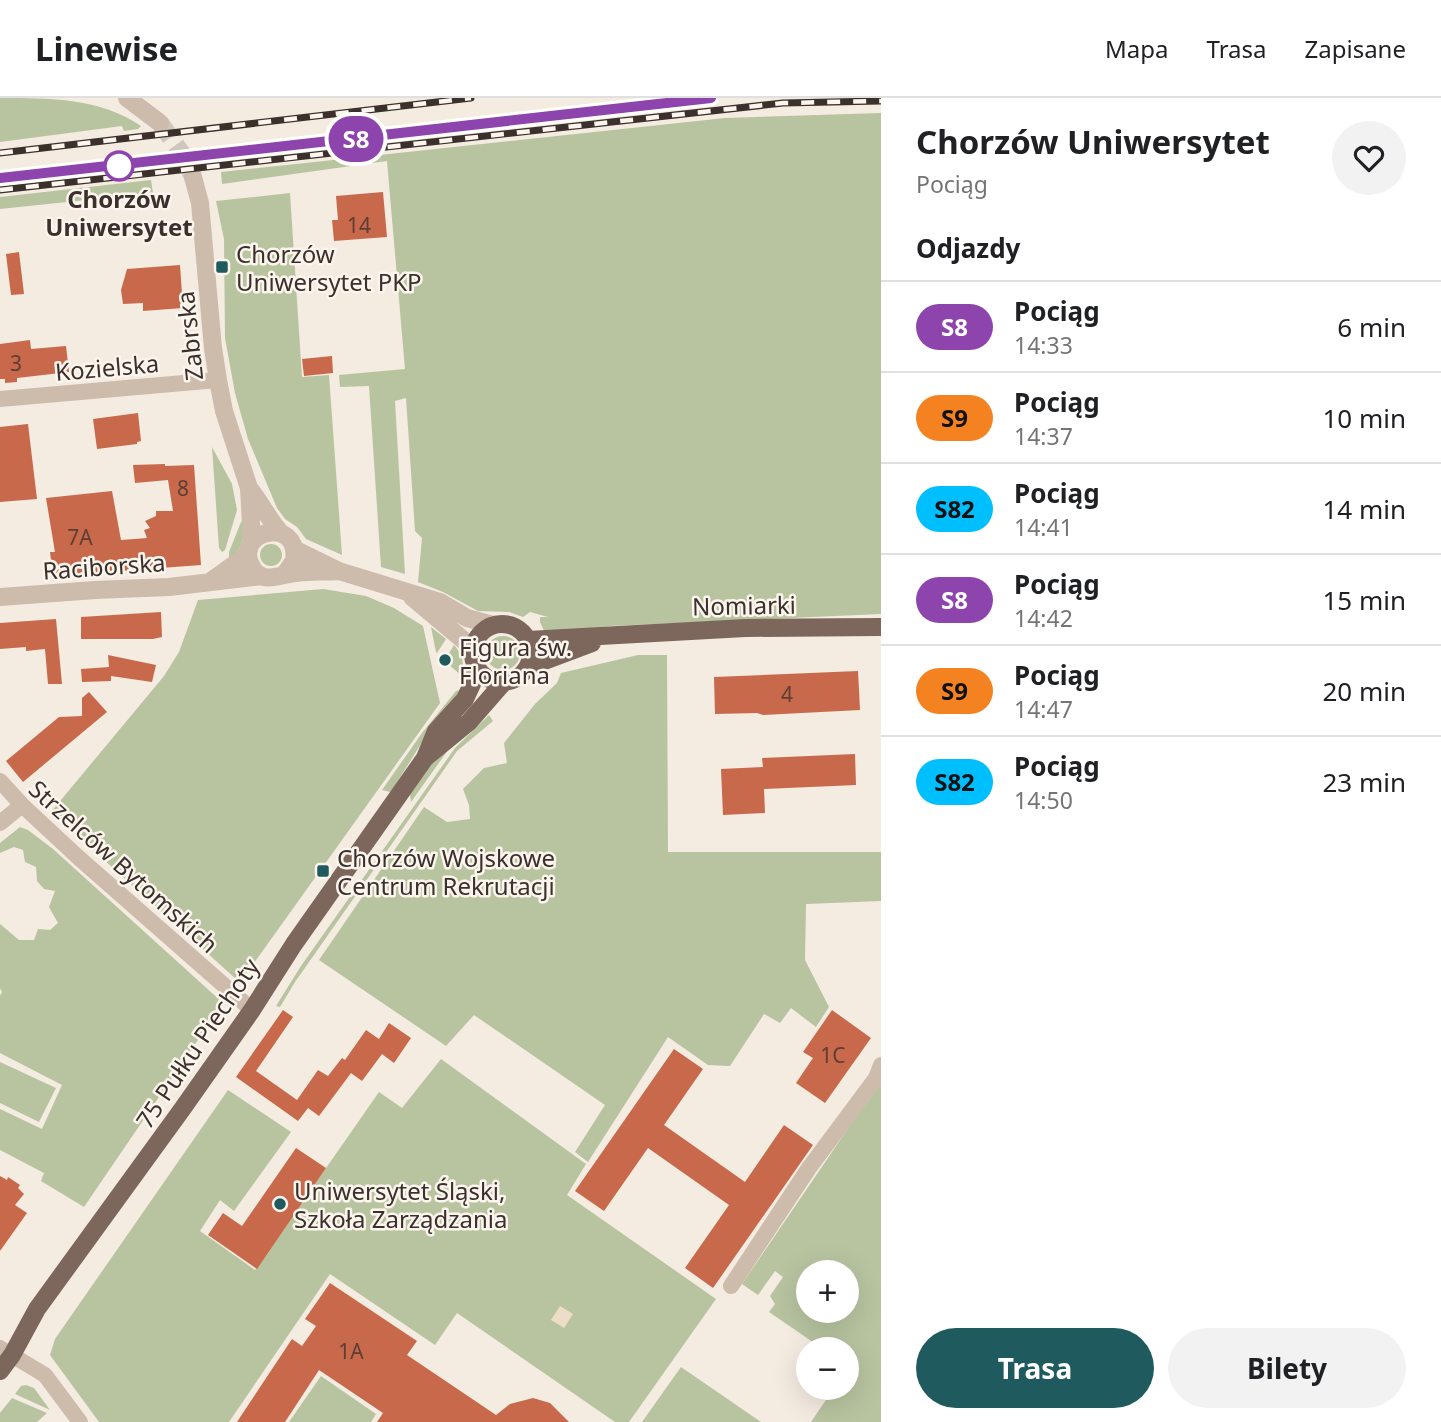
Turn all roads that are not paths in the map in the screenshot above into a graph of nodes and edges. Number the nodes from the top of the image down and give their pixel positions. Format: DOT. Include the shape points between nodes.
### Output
graph roads {
  1 [pos="127,98"];
  2 [pos="160,123"];
  3 [pos="193,177"];
  4 [pos="218,380"];
  5 [pos="0,400"];
  6 [pos="249,488"];
  7 [pos="281,533"];
  8 [pos="251,546"];
  9 [pos="294,549"];
  10 [pos="339,570"];
  11 [pos="284,575"];
  12 [pos="262,576"];
  13 [pos="211,581"];
  14 [pos="407,592"];
  15 [pos="0,597"];
  16 [pos="493,625"];
  17 [pos="881,627"];
  18 [pos="608,637"];
  19 [pos="528,640"];
  20 [pos="475,659"];
  21 [pos="528,667"];
  22 [pos="504,682"];
  23 [pos="425,758"];
  24 [pos="0,780"];
  25 [pos="22,805"];
  26 [pos="0,823"];
  27 [pos="252,1010"];
  28 [pos="881,1065"];
  29 [pos="731,1286"];
  30 [pos="6,1351"];
  31 [pos="0,1371"];
  32 [pos="80,1422"];
  1 -- 2 [label="street"];
  3 -- 4 [label="street, Zabrska" via="200,203"];
  4 -- 5 [label="street, Kozielska"];
  4 -- 6 [label="street, Zabrska"];
  6 -- 7 [label="street, Zabrska"];
  6 -- 8 [label="street, Zabrska"];
  7 -- 8 [label="street" via="265,533"];
  7 -- 9 [label="street"];
  8 -- 12 [label="street" via="252,567"];
  8 -- 13 [label="street, Raciborska" via="243,558"];
  9 -- 10 [label="street"];
  9 -- 11 [label="street" via="295,561"];
  10 -- 11 [label="street"];
  10 -- 14 [label="street"];
  11 -- 12 [label="street"];
  12 -- 13 [label="street, Raciborska"];
  13 -- 15 [label="street, Raciborska"];
  14 -- 16 [label="street"];
  14 -- 20 [label="street" via="462,639"];
  16 -- 19 [label="main road" via="513,626"];
  16 -- 20 [label="main road" via="477,638"];
  17 -- 18 [label="main road, Nomiarki" via="746,628"];
  18 -- 19 [label="main road, Nomiarki"];
  18 -- 21 [label="main road, Nomiarki"];
  19 -- 21 [label="main road"];
  20 -- 22 [label="main road" via="491,680"];
  20 -- 23 [label="main road, 75 Pułku Piechoty" via="469,691 436,731"];
  21 -- 22 [label="main road" via="522,675"];
  22 -- 23 [label="main road, 75 Pułku Piechoty" via="469,722"];
  23 -- 27 [label="main road, 75 Pułku Piechoty"];
  24 -- 25 [label="street, Strzelców Bytomskich"];
  25 -- 26 [label="street"];
  25 -- 27 [label="street, Strzelców Bytomskich"];
  27 -- 30 [label="main road, 75 Pułku Piechoty"];
  28 -- 29 [label="street"];
  30 -- 31 [label="main road, 75 Pułku Piechoty"];
  30 -- 32 [label="street" via="45,1375"];
}
